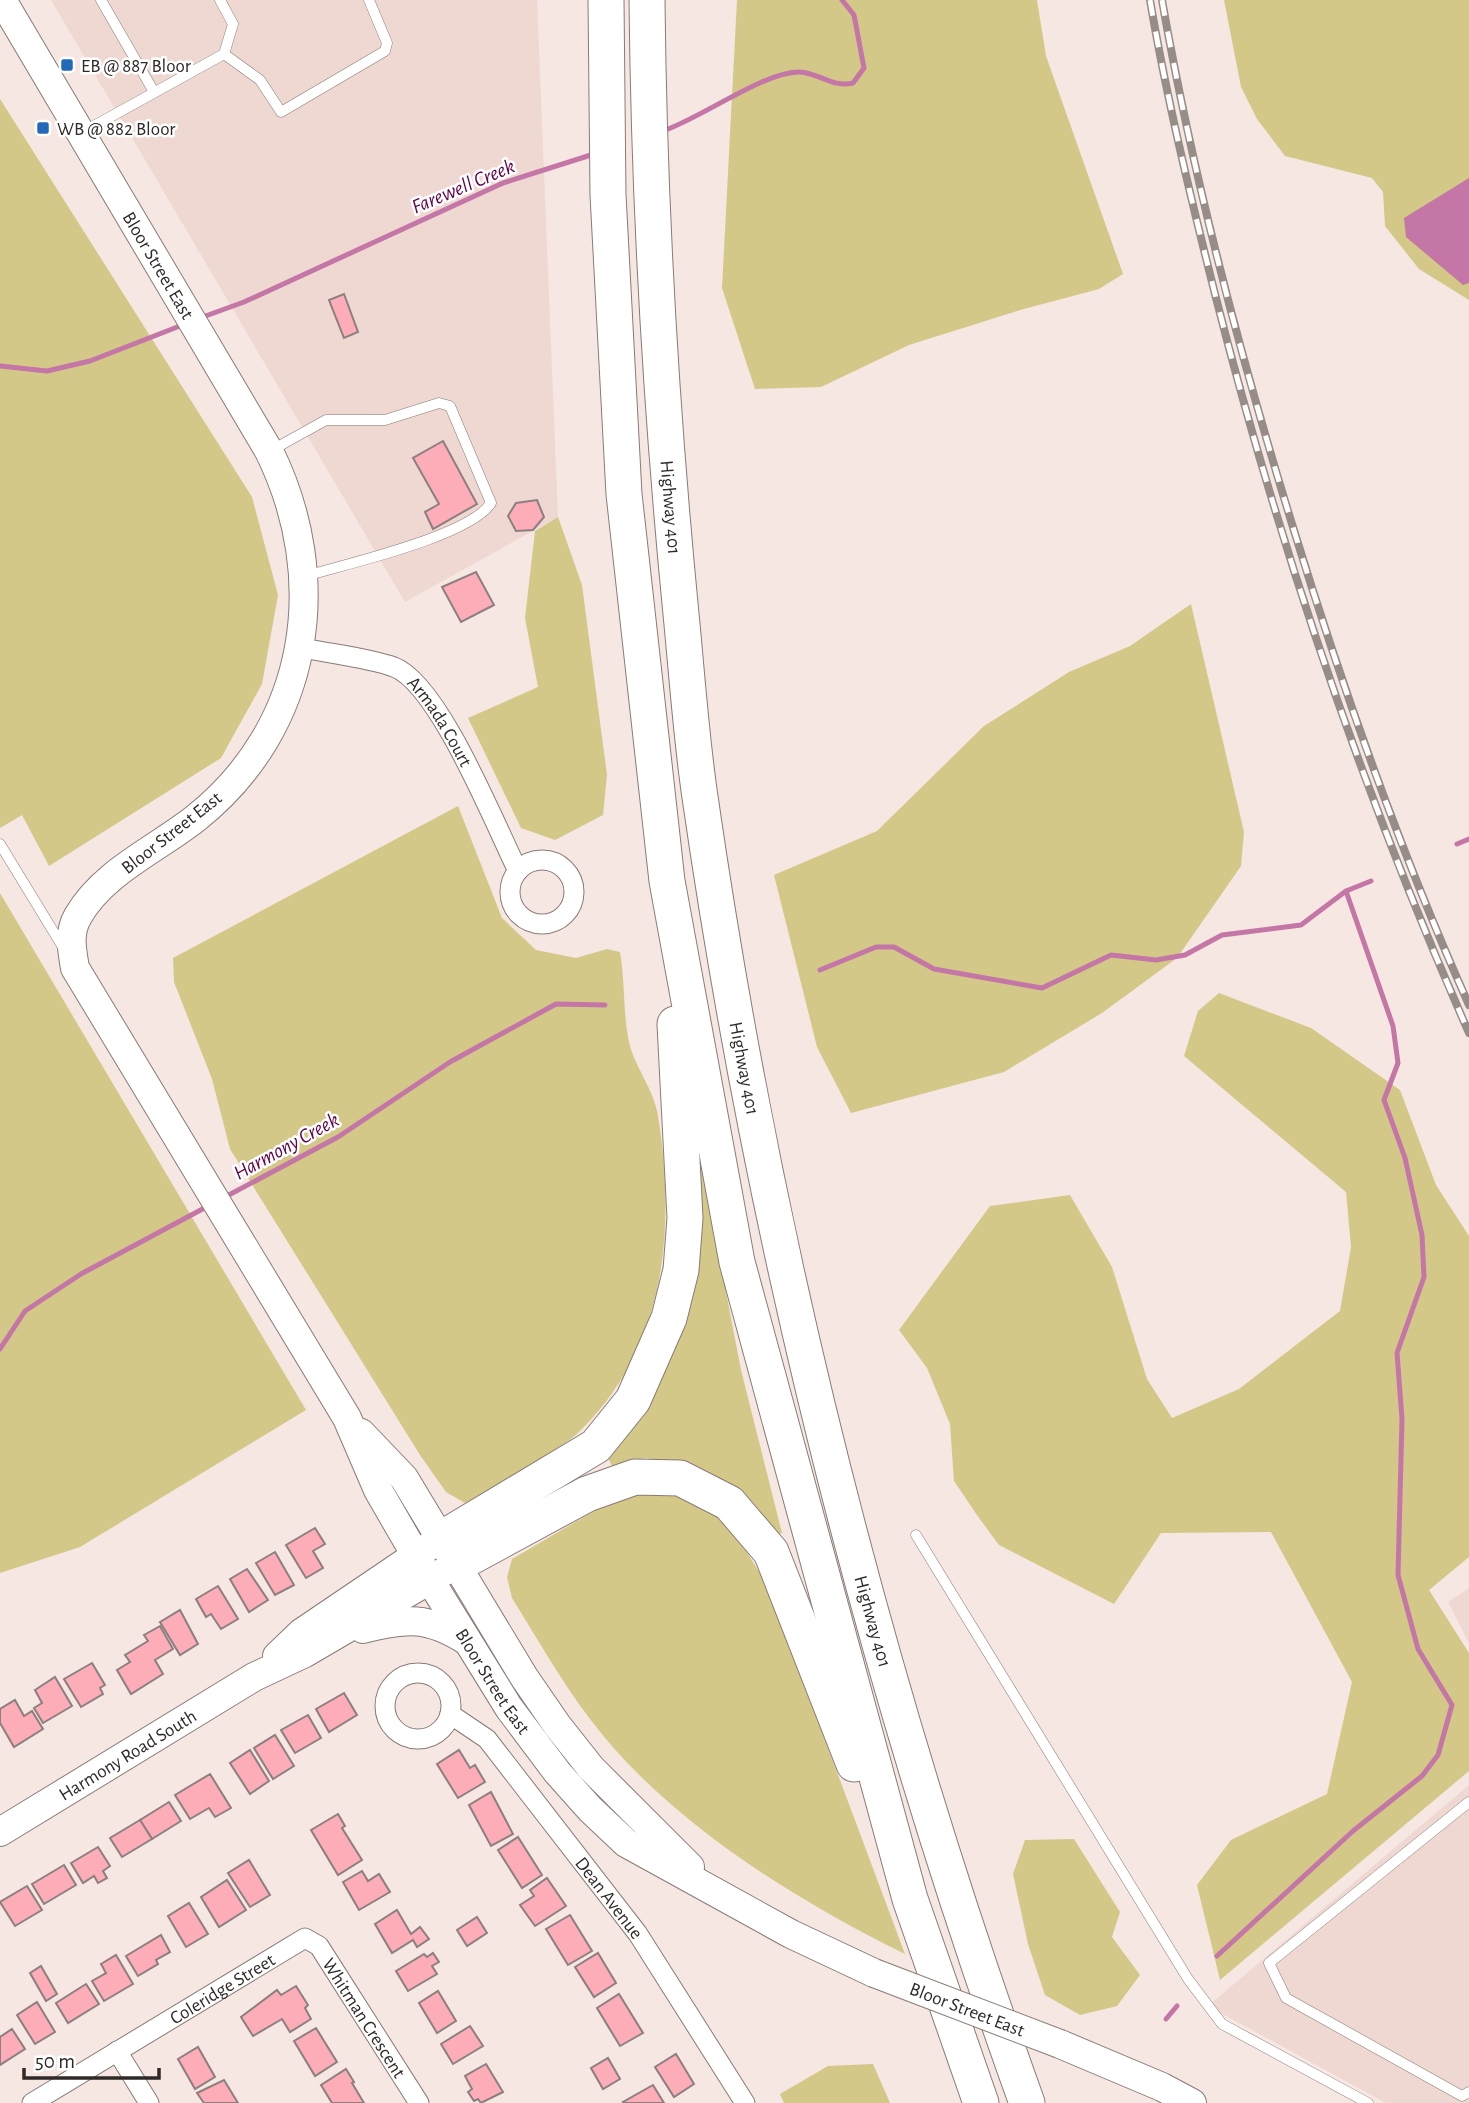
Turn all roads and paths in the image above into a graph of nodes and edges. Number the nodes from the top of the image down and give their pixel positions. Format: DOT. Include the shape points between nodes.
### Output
graph roads {
  1 [pos="2,0"];
  2 [pos="101,0"];
  3 [pos="220,0"];
  4 [pos="369,0"];
  5 [pos="606,0"];
  6 [pos="647,0"];
  7 [pos="224,54"];
  8 [pos="154,92"];
  9 [pos="82,132"];
  10 [pos="270,452"];
  11 [pos="305,576"];
  12 [pos="299,647"];
  13 [pos="0,844"];
  14 [pos="518,871"];
  15 [pos="667,881"];
  16 [pos="75,968"];
  17 [pos="916,1535"];
  18 [pos="435,1559"];
  19 [pos="337,1635"];
  20 [pos="470,1643"];
  21 [pos="254,1677"];
  22 [pos="450,1714"];
  23 [pos="1469,1802"];
  24 [pos="0,1832"];
  25 [pos="708,1886"];
  26 [pos="911,1899"];
  27 [pos="305,1938"];
  28 [pos="117,2051"];
  29 [pos="1469,2092"];
  30 [pos="1027,2102"];
  31 [pos="32,2103"];
  32 [pos="149,2103"];
  33 [pos="419,2103"];
  34 [pos="745,2103"];
  35 [pos="981,2103"];
  36 [pos="1192,2103"];
  37 [pos="1368,2103"];
  1 -- 9 [label="main road, Bloor Street East"];
  2 -- 8 [label="lane"];
  3 -- 7 [label="lane" via="233,24"];
  4 -- 7 [label="lane" via="387,43 385,51 281,112 260,80"];
  5 -- 15 [label="highway, Highway 401" via="605,117 624,494"];
  6 -- 30 [label="highway, Highway 401" via="648,115 666,467 699,794 785,1273 883,1657"];
  7 -- 8 [label="lane"];
  8 -- 9 [label="lane"];
  9 -- 10 [label="main road, Bloor Street East"];
  10 -- 11 [label="main road, Bloor Street East" via="293,508"];
  10 -- 11 [label="lane" via="326,420 385,420 439,403 450,406 491,503 485,512 430,539"];
  11 -- 12 [label="main road, Bloor Street East"];
  12 -- 14 [label="street, Armada Court" via="396,668 422,687"];
  12 -- 16 [label="main road, Bloor Street East" via="278,716 247,765 198,816 110,879 76,918 70,940"];
  13 -- 16 [label="lane"];
  15 -- 18 [label="highway" via="685,1218 681,1270 669,1318 633,1400 596,1446"];
  15 -- 26 [label="highway, Highway 401" via="737,1262"];
  16 -- 18 [label="main road, Bloor Street East" via="347,1418 404,1478"];
  17 -- 37 [label="lane" via="1188,1979 1222,2024"];
  18 -- 19 [label="main road, Harmony Road South"];
  18 -- 20 [label="main road, Bloor Street East"];
  18 -- 21 [label="main road, Harmony Road South" via="301,1633"];
  18 -- 25 [label="main road, Bloor Street East" via="592,1768"];
  18 -- 26 [label="highway" via="635,1477 680,1478 729,1503 771,1552"];
  19 -- 20 [label="main road" via="415,1620 434,1623"];
  19 -- 21 [label="main road, Harmony Road South"];
  20 -- 25 [label="main road, Bloor Street East" via="509,1707 590,1809 626,1843"];
  21 -- 24 [label="main road, Harmony Road South"];
  22 -- 34 [label="street, Dean Avenue" via="487,1739 638,1934"];
  23 -- 29 [label="lane" via="1269,1963 1286,1998 1462,2096"];
  25 -- 36 [label="main road, Bloor Street East, bridge" via="791,1934 874,1973 1060,2044"];
  26 -- 35 [label="highway, Highway 401"];
  27 -- 28 [label="street, Coleridge Street"];
  27 -- 33 [label="street, Whitman Crescent" via="319,1946"];
  28 -- 31 [label="street, Coleridge Street"];
  28 -- 32 [label="street"];
}
